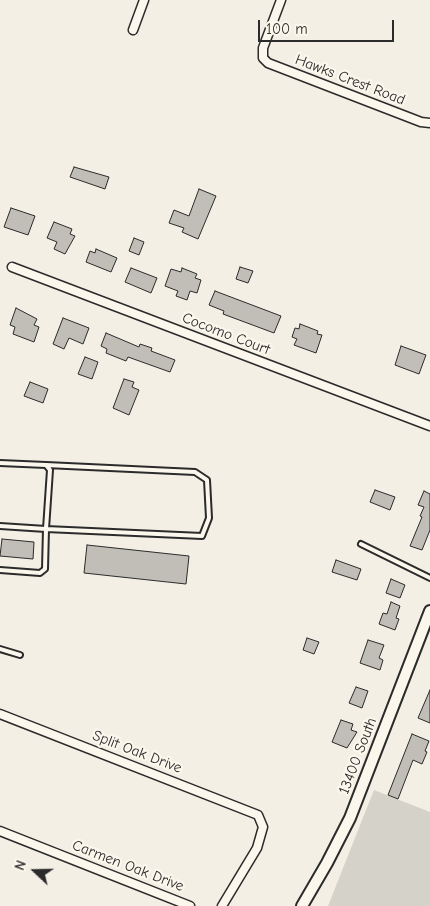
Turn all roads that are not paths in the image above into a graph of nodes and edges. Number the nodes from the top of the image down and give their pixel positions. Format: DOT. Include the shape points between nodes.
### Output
graph roads {
  1 [pos="144,0"];
  2 [pos="281,0"];
  3 [pos="133,30"];
  4 [pos="430,123"];
  5 [pos="12,267"];
  6 [pos="430,426"];
  7 [pos="0,463"];
  8 [pos="46,465"];
  9 [pos="0,526"];
  10 [pos="46,530"];
  11 [pos="362,544"];
  12 [pos="0,570"];
  13 [pos="430,578"];
  14 [pos="430,611"];
  15 [pos="426,631"];
  16 [pos="0,649"];
  17 [pos="20,655"];
  18 [pos="0,714"];
  19 [pos="0,831"];
  20 [pos="190,906"];
  21 [pos="222,906"];
  22 [pos="302,906"];
  1 -- 3 [label="street"];
  2 -- 4 [label="street, Hawks Crest Road" via="263,48 263,58 272,65"];
  5 -- 6 [label="street, Cocomo Court"];
  7 -- 8 [label="lane"];
  8 -- 10 [label="lane" via="50,470"];
  8 -- 10 [label="lane" via="194,472 207,480 209,518 202,536"];
  9 -- 10 [label="lane"];
  10 -- 12 [label="lane" via="45,569 40,573"];
  11 -- 13 [label="lane"];
  14 -- 15 [label="street, 13400 South"];
  15 -- 22 [label="street, 13400 South" via="350,818"];
  16 -- 17 [label="lane"];
  18 -- 21 [label="street, Split Oak Drive" via="250,810 261,819 263,831 257,848"];
  19 -- 20 [label="street, Carmen Oak Drive"];
}
